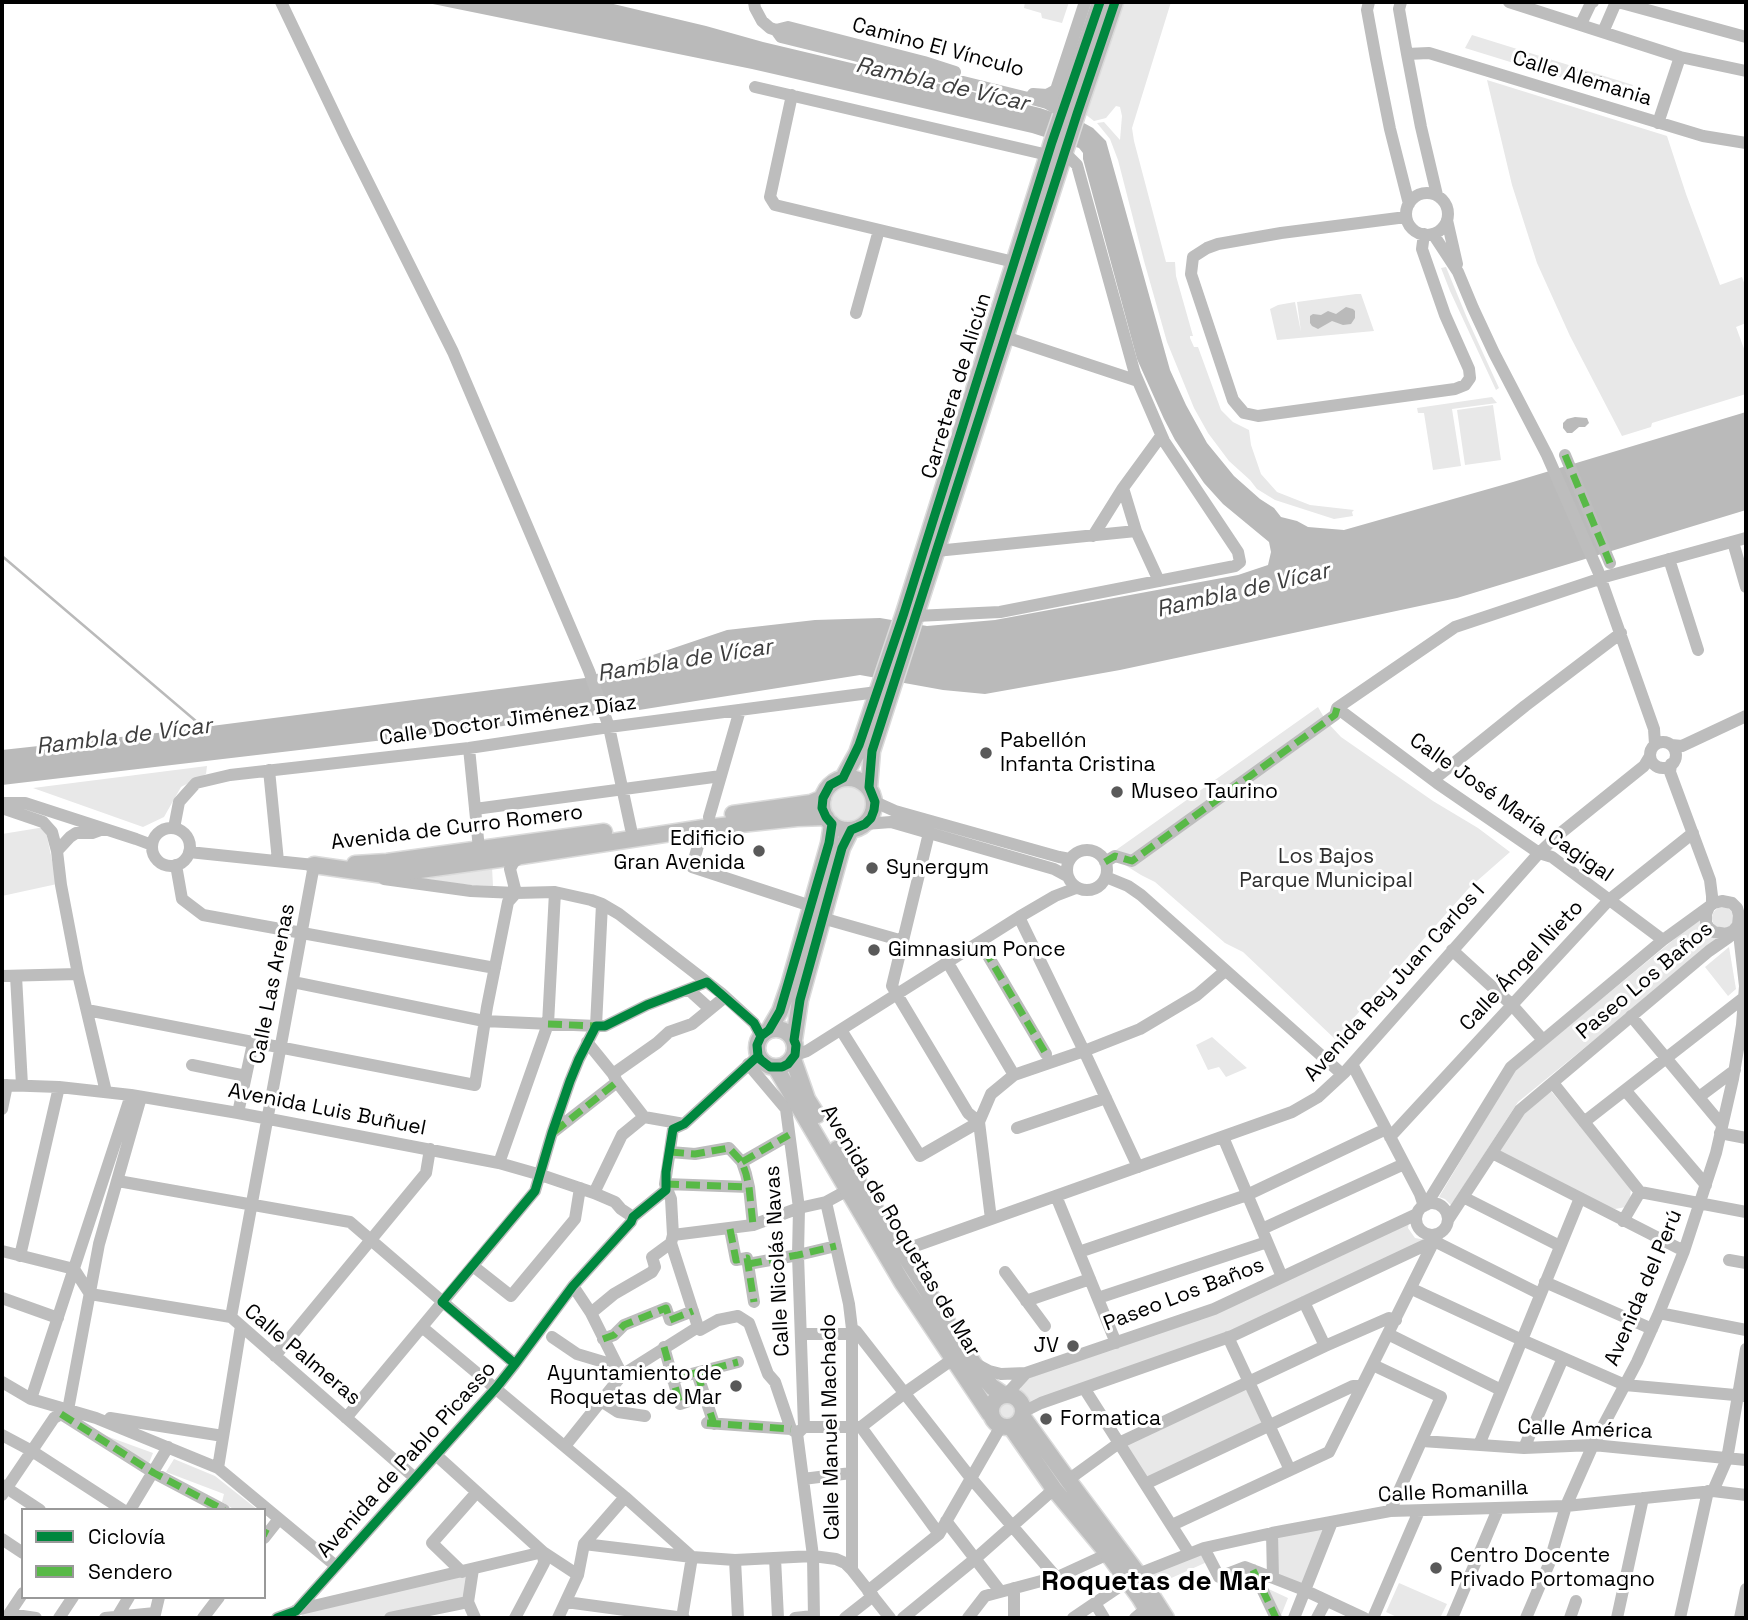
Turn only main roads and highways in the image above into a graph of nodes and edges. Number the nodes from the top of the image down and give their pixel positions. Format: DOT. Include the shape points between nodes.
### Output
graph roads {
  1 [pos="1100,2"];
  2 [pos="1115,2"];
  3 [pos="1065,111"];
  4 [pos="1058,150"];
  5 [pos="910,615"];
  6 [pos="882,690"];
  7 [pos="843,778"];
  8 [pos="872,794"];
  9 [pos="823,798"];
  10 [pos="829,821"];
  11 [pos="706,822"];
  12 [pos="858,827"];
  13 [pos="817,912"];
  14 [pos="765,1033"];
  15 [pos="794,1052"];
  16 [pos="776,1068"];
  17 [pos="1006,1394"];
  18 [pos="1010,1419"];
  19 [pos="1061,1485"];
  20 [pos="1133,1577"];
  21 [pos="1145,1615"];
  22 [pos="1166,1618"];
  1 -- 3 [label="main road, Carretera de Alicún"];
  2 -- 3 [label="main road, Carretera de Alicún"];
  3 -- 4 [label="main road, Carretera de Alicún"];
  4 -- 5 [label="main road, Carretera de Alicún" via="1005,337 936,551"];
  4 -- 5 [label="main road, Carretera de Alicún" via="1014,262"];
  5 -- 6 [label="main road, Carretera de Alicún"];
  6 -- 7 [label="main road, Carretera de Alicún"];
  6 -- 8 [label="main road, Carretera de Alicún" via="871,757"];
  7 -- 8 [label="main road" via="862,781"];
  7 -- 9 [label="main road" via="830,785"];
  8 -- 12 [label="main road" via="871,818"];
  9 -- 10 [label="main road"];
  9 -- 11 [label="main road, Avenida de Curro Romero"];
  10 -- 11 [label="main road, Avenida de Curro Romero" via="797,817"];
  10 -- 12 [label="main road" via="838,828"];
  10 -- 13 [label="main road"];
  11 -- 11 [label="main road, Avenida de Curro Romero" via="521,856 384,875 314,865 370,864"];
  12 -- 13 [label="main road" via="842,848"];
  13 -- 14 [label="main road" via="780,1011"];
  13 -- 15 [label="main road"];
  14 -- 15 [label="main road" via="786,1031"];
  14 -- 16 [label="main road" via="753,1060"];
  15 -- 16 [label="main road"];
  15 -- 17 [label="main road, Avenida de Roquetas de Mar" via="807,1098 842,1159 973,1363 992,1387"];
  16 -- 18 [label="main road, Avenida de Roquetas de Mar" via="902,1282 953,1359"];
  17 -- 18 [label="main road, Avenida de Roquetas de Mar" via="1022,1405"];
  17 -- 18 [label="main road" via="991,1405"];
  18 -- 19 [label="main road, Avenida de Roquetas de Mar"];
  19 -- 20 [label="main road, Avenida de Roquetas de Mar"];
  19 -- 20 [label="main road, Avenida de Roquetas de Mar" via="1108,1554"];
  20 -- 21 [label="main road, Avenida de Roquetas de Mar"];
  20 -- 22 [label="main road, Avenida de Roquetas de Mar"];
}
